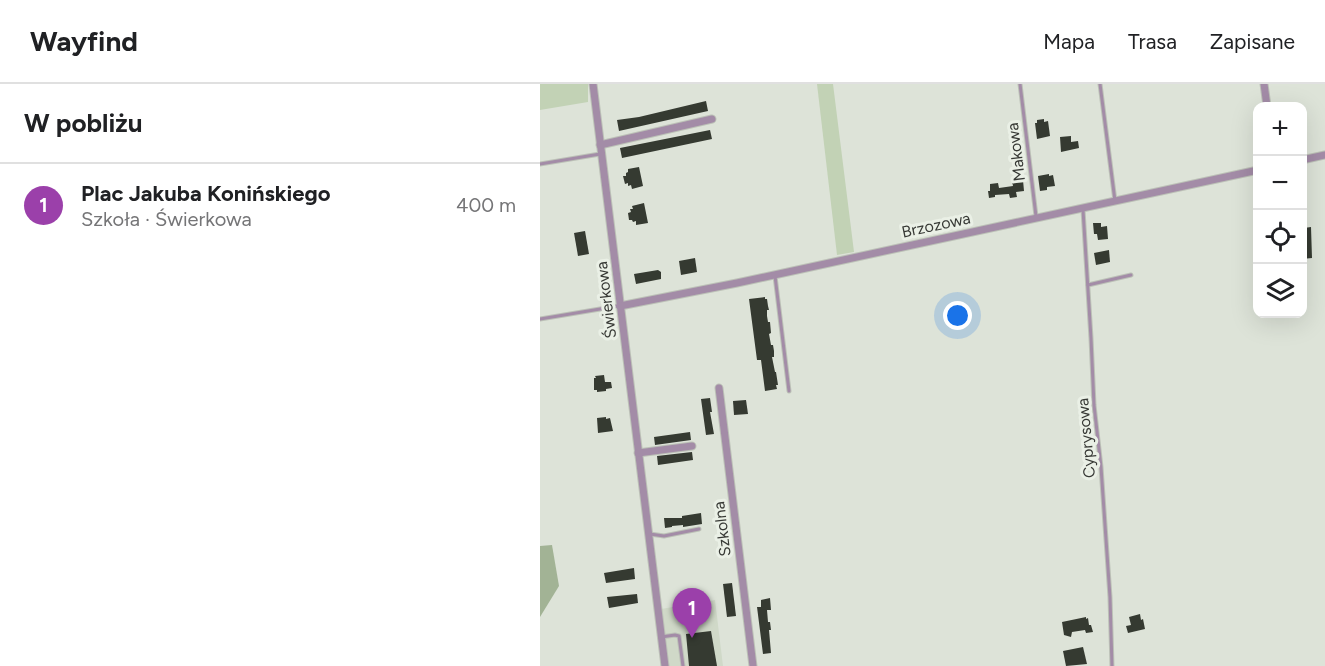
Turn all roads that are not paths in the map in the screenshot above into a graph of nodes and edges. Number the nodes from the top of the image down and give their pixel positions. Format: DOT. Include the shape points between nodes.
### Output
graph roads {
  1 [pos="593,84"];
  2 [pos="1020,84"];
  3 [pos="1100,84"];
  4 [pos="1264,84"];
  5 [pos="1266,102"];
  6 [pos="712,120"];
  7 [pos="600,145"];
  8 [pos="602,154"];
  9 [pos="1325,155"];
  10 [pos="1307,159"];
  11 [pos="540,164"];
  12 [pos="1253,171"];
  13 [pos="1115,201"];
  14 [pos="1083,208"];
  15 [pos="1036,218"];
  16 [pos="775,274"];
  17 [pos="1131,275"];
  18 [pos="1088,285"];
  19 [pos="620,306"];
  20 [pos="540,320"];
  21 [pos="719,388"];
  22 [pos="789,391"];
  23 [pos="692,446"];
  24 [pos="638,453"];
  25 [pos="699,529"];
  26 [pos="648,534"];
  27 [pos="661,637"];
  28 [pos="665,666"];
  29 [pos="683,666"];
  30 [pos="753,666"];
  31 [pos="1112,666"];
  1 -- 7 [label="street, Świerkowa"];
  2 -- 15 [label="lane, Makowa"];
  3 -- 13 [label="lane"];
  4 -- 5 [label="street"];
  6 -- 7 [label="street"];
  7 -- 8 [label="street, Świerkowa"];
  8 -- 11 [label="lane"];
  8 -- 19 [label="street, Świerkowa"];
  9 -- 10 [label="street"];
  12 -- 13 [label="street, Brzozowa"];
  13 -- 14 [label="street, Brzozowa"];
  14 -- 15 [label="street, Brzozowa"];
  14 -- 18 [label="lane, Cyprysowa"];
  15 -- 16 [label="street, Brzozowa"];
  16 -- 19 [label="street, Brzozowa"];
  16 -- 22 [label="lane"];
  17 -- 18 [label="lane"];
  18 -- 31 [label="lane, Cyprysowa"];
  19 -- 20 [label="lane"];
  19 -- 24 [label="street, Świerkowa"];
  21 -- 30 [label="street, Szkolna"];
  23 -- 24 [label="street"];
  24 -- 26 [label="street, Świerkowa"];
  25 -- 26 [label="lane" via="664,536"];
  26 -- 27 [label="street, Świerkowa"];
  27 -- 28 [label="street, Świerkowa"];
  27 -- 29 [label="lane" via="680,636"];
}
